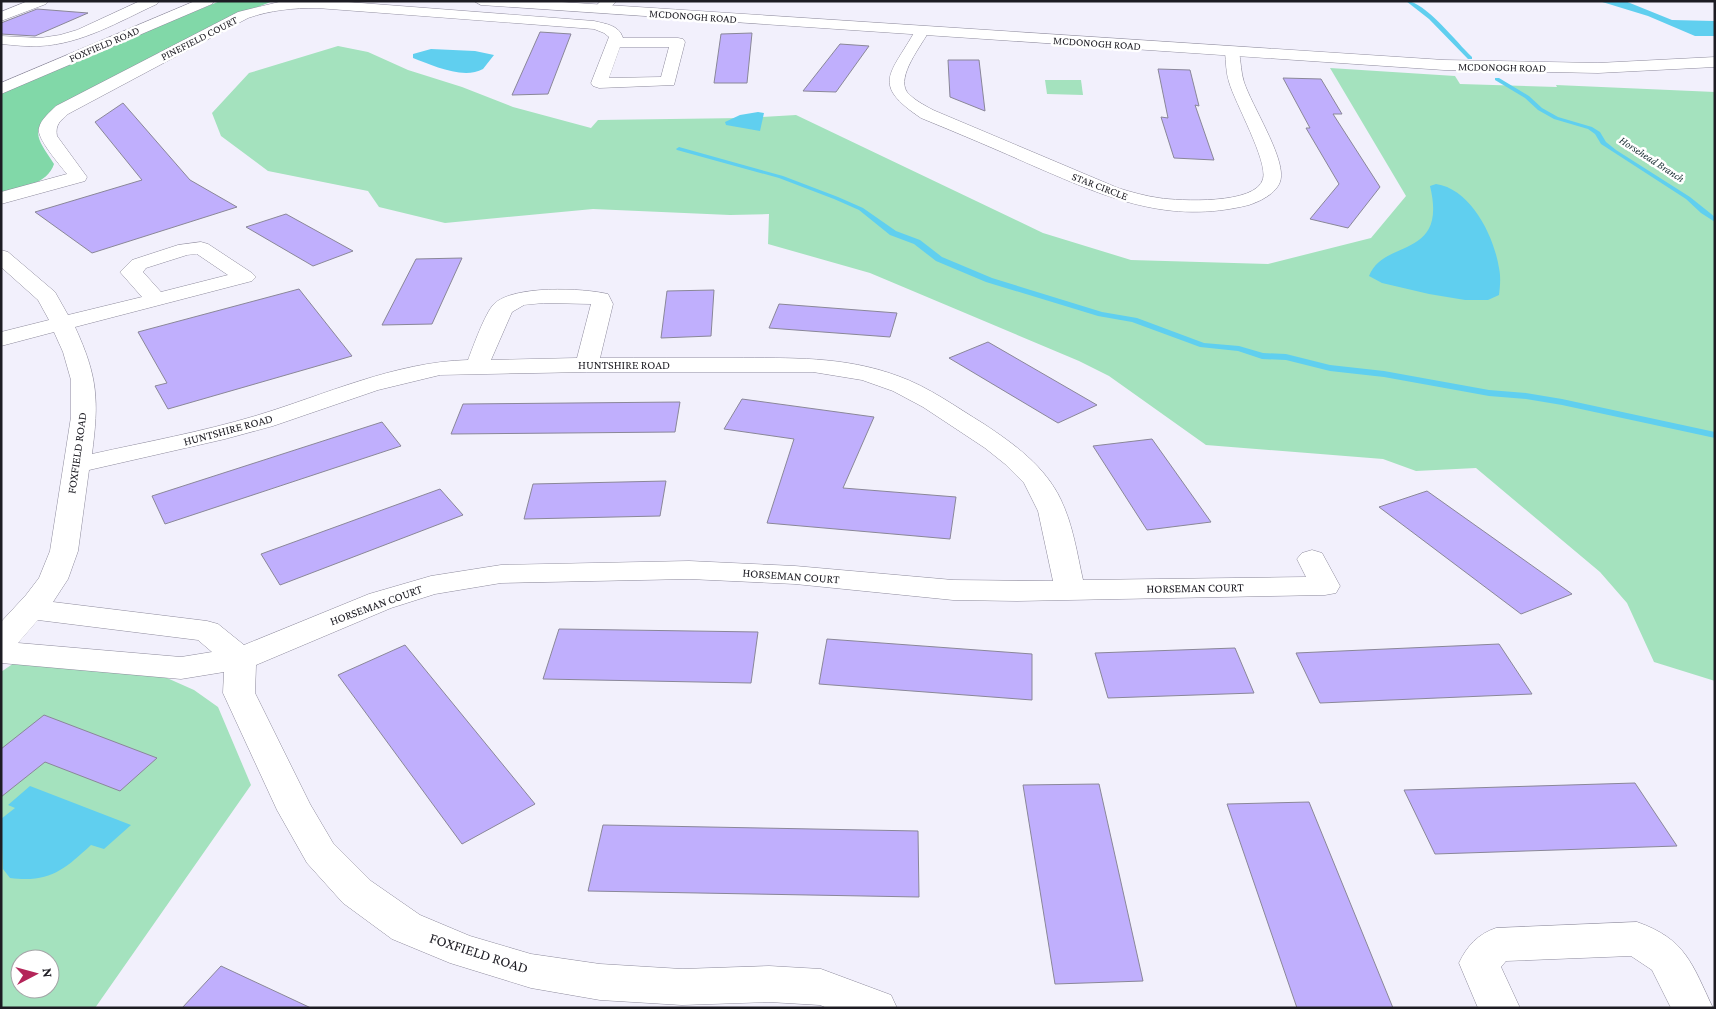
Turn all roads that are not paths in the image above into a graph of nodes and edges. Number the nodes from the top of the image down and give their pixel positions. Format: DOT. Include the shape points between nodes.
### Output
graph roads {
  1 [pos="42,1"];
  2 [pos="152,1"];
  3 [pos="207,1"];
  4 [pos="480,1"];
  5 [pos="605,5"];
  6 [pos="1,17"];
  7 [pos="922,31"];
  8 [pos="1,40"];
  9 [pos="614,43"];
  10 [pos="1232,52"];
  11 [pos="1715,62"];
  12 [pos="1624,67"];
  13 [pos="1715,72"];
  14 [pos="6,84"];
  15 [pos="1,198"];
  16 [pos="1,256"];
  17 [pos="156,300"];
  18 [pos="62,324"];
  19 [pos="1,339"];
  20 [pos="587,365"];
  21 [pos="477,366"];
  22 [pos="76,465"];
  23 [pos="1312,559"];
  24 [pos="1070,590"];
  25 [pos="32,609"];
  26 [pos="1,642"];
  27 [pos="1,652"];
  28 [pos="240,659"];
  29 [pos="876,1008"];
  30 [pos="1499,1008"];
  31 [pos="1692,1008"];
  1 -- 6 [label="street"];
  2 -- 8 [label="street" via="62,40"];
  3 -- 14 [label="street, FOXFIELD ROAD"];
  4 -- 5 [label="street, MCDONOGH ROAD"];
  5 -- 7 [label="street, MCDONOGH ROAD"];
  7 -- 10 [label="street, MCDONOGH ROAD"];
  7 -- 10 [label="street, STAR CIRCLE" via="896,73 901,93 914,106 1111,192 1178,205 1239,201 1257,196 1274,180 1271,162 1236,81"];
  9 -- 9 [label="street" via="678,42 668,82 599,83"];
  9 -- 15 [label="street, PINEFIELD COURT" via="614,32 579,23 318,4 256,10 62,110 47,128 48,136 78,177"];
  10 -- 12 [label="street, MCDONOGH ROAD" via="1453,66"];
  11 -- 12 [label="street, MCDONOGH ROAD"];
  12 -- 13 [label="street"];
  16 -- 18 [label="street, FOXFIELD ROAD" via="47,297"];
  17 -- 18 [label="street"];
  18 -- 19 [label="street"];
  18 -- 22 [label="street, FOXFIELD ROAD" via="83,380 84,417"];
  20 -- 21 [label="street, HUNTSHIRE ROAD"];
  20 -- 21 [label="street" via="602,304 600,299 590,297 509,301 502,308"];
  20 -- 24 [label="street, HUNTSHIRE ROAD" via="812,366 847,370 908,389 1006,449 1042,489 1053,514"];
  21 -- 22 [label="street, HUNTSHIRE ROAD" via="440,368 408,375 264,421"];
  22 -- 25 [label="street, FOXFIELD ROAD" via="64,551 53,579"];
  23 -- 24 [label="street, HORSEMAN COURT" via="1325,586"];
  24 -- 28 [label="street, HORSEMAN COURT" via="953,590 795,575 689,570 501,574 431,585 397,596"];
  25 -- 26 [label="street, FOXFIELD ROAD"];
  25 -- 28 [label="street" via="207,631"];
  27 -- 28 [label="street" via="181,668"];
  28 -- 29 [label="street, FOXFIELD ROAD" via="239,693 295,810 320,853 357,892 406,927 464,951 531,971 600,982 821,987"];
  30 -- 31 [label="street" via="1479,963 1496,945 1637,939 1666,958"];
}
